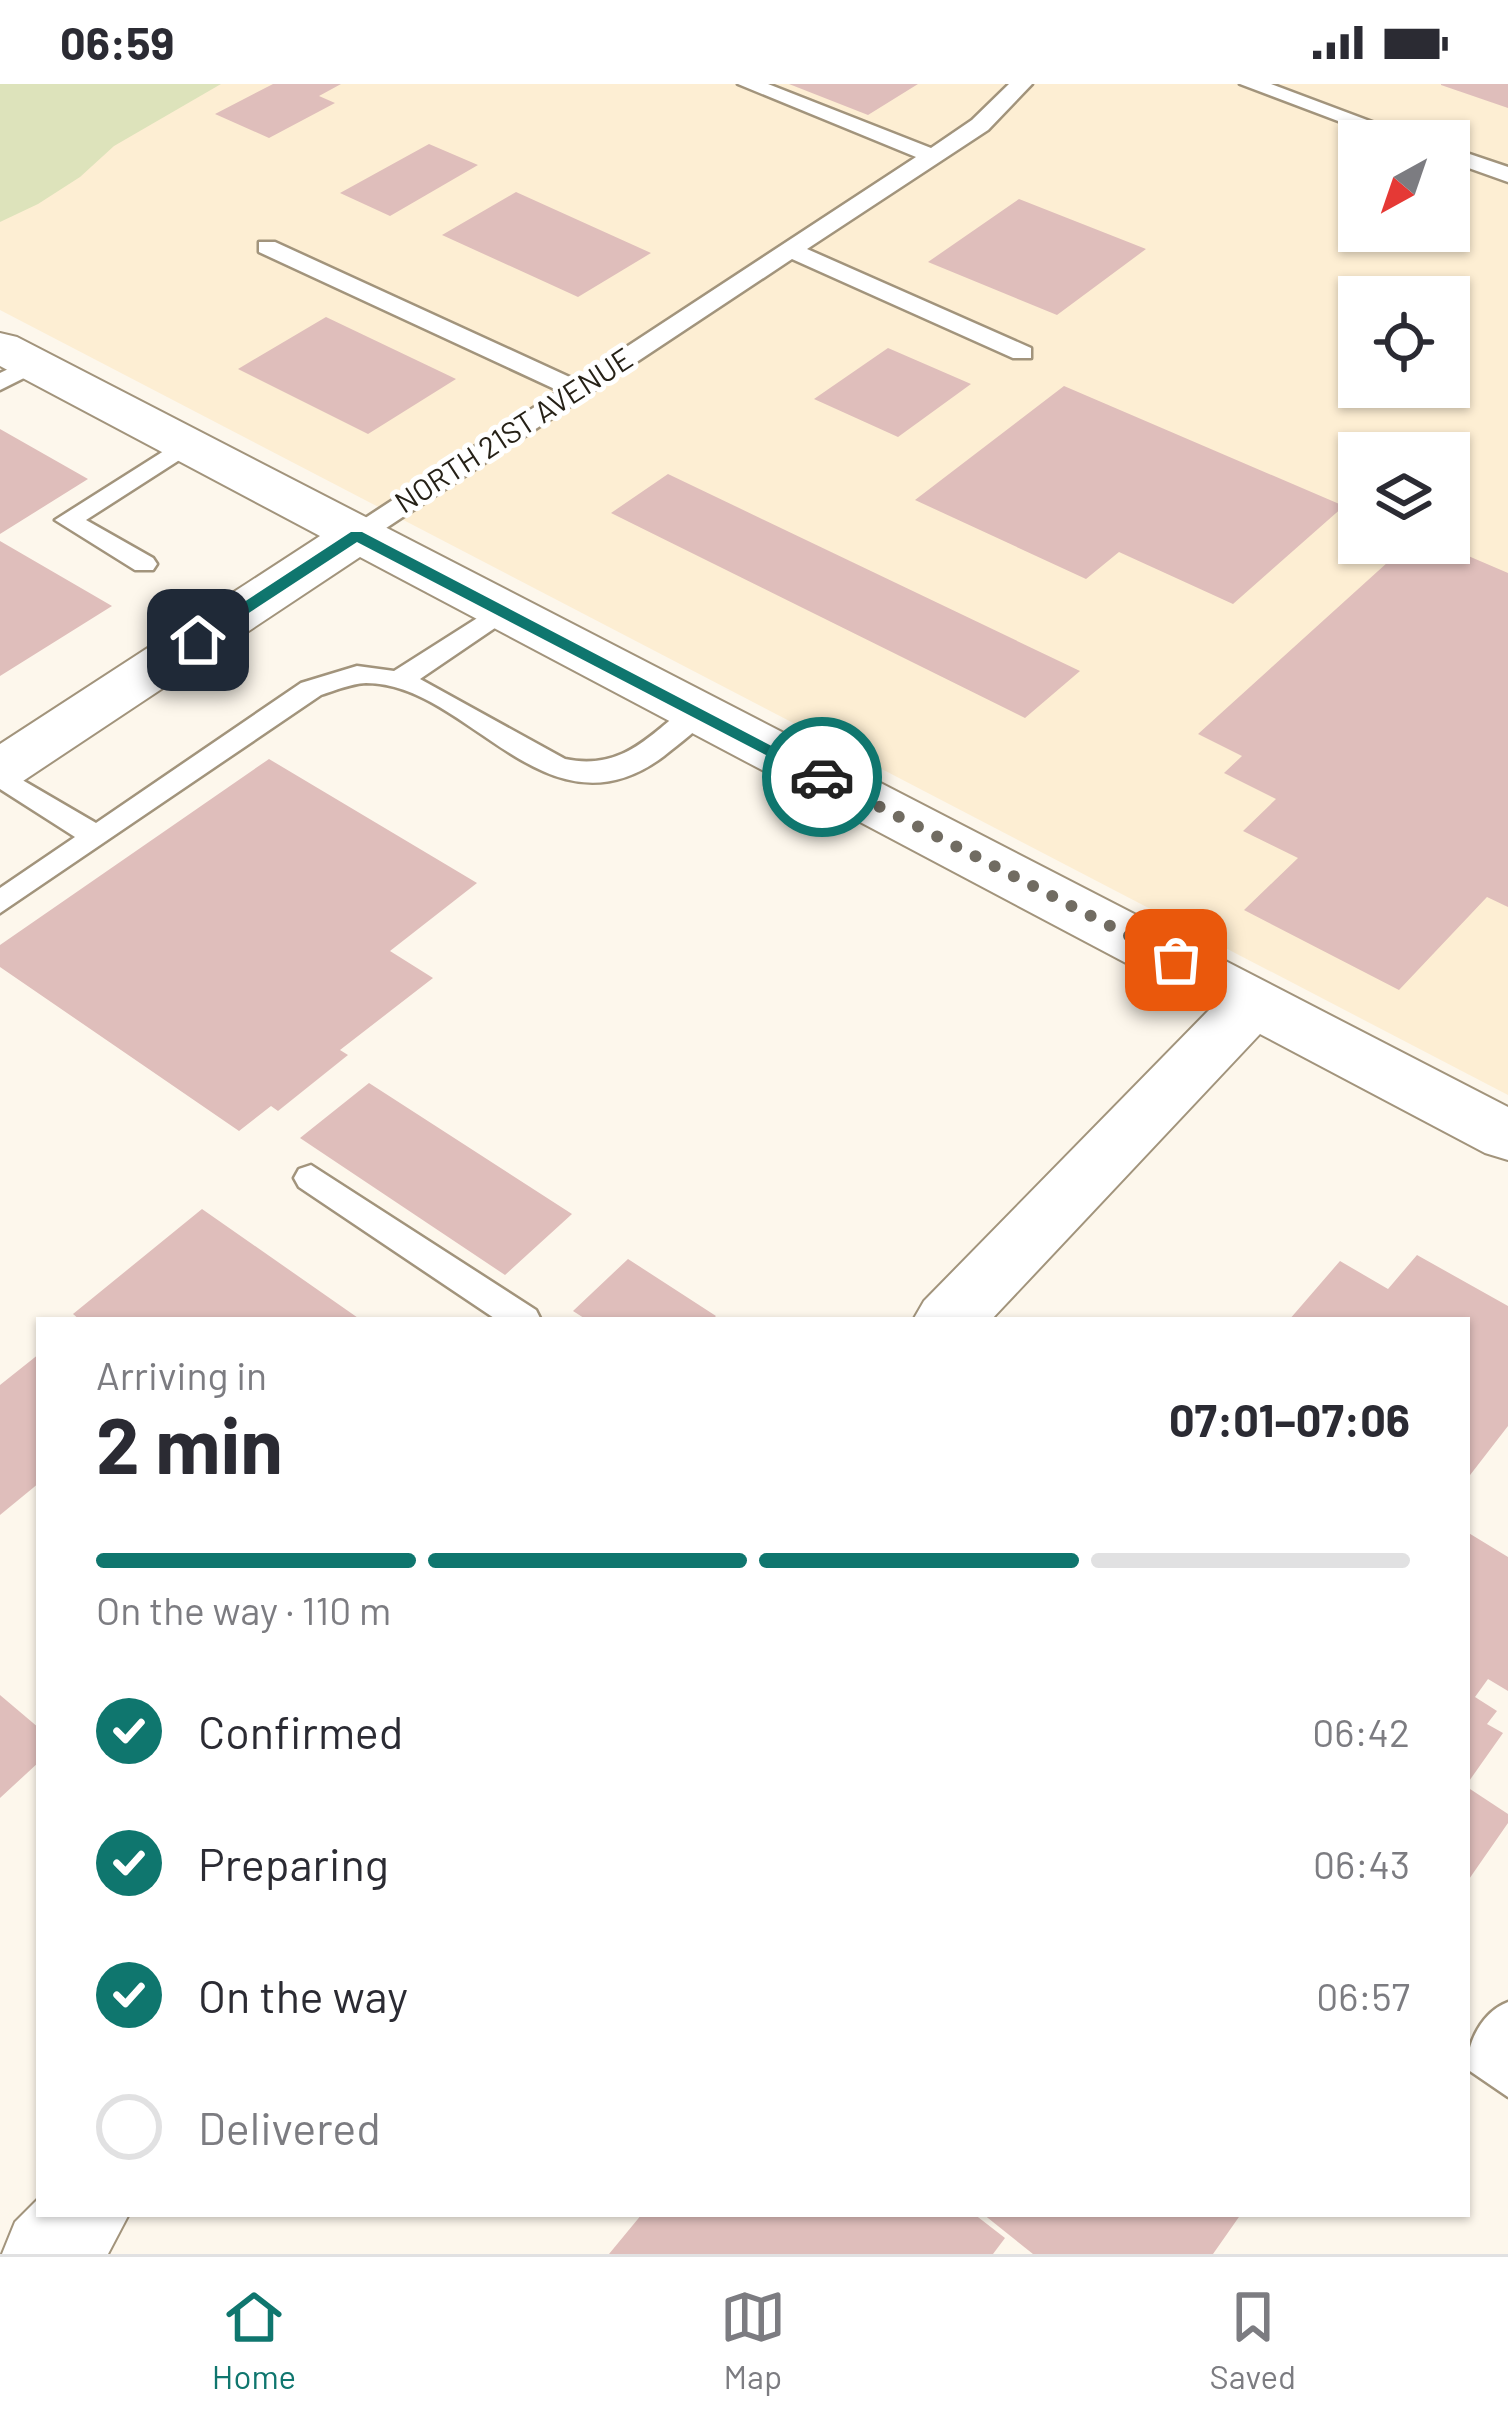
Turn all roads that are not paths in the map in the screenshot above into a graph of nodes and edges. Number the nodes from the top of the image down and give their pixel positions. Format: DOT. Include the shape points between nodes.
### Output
graph roads {
  1 [pos="749,84"];
  2 [pos="1021,84"];
  3 [pos="1251,84"];
  4 [pos="1353,120"];
  5 [pos="932,156"];
  6 [pos="1470,161"];
  7 [pos="1508,175"];
  8 [pos="267,247"];
  9 [pos="790,250"];
  10 [pos="1022,353"];
  11 [pos="11,364"];
  12 [pos="578,390"];
  13 [pos="187,446"];
  14 [pos="356,536"];
  15 [pos="144,564"];
  16 [pos="501,611"];
  17 [pos="400,680"];
  18 [pos="698,712"];
  19 [pos="0,773"];
  20 [pos="96,837"];
  21 [pos="0,902"];
  22 [pos="1255,1001"];
  23 [pos="1508,1136"];
  24 [pos="311,1178"];
  25 [pos="520,1317"];
  26 [pos="951,1317"];
  27 [pos="1508,2022"];
  28 [pos="1508,2076"];
  29 [pos="82,2217"];
  30 [pos="46,2254"];
  1 -- 5 [label="lane"];
  2 -- 5 [label="lane, NORTH 21ST AVENUE" via="980,125"];
  3 -- 4 [label="lane"];
  5 -- 9 [label="lane, NORTH 21ST AVENUE"];
  6 -- 7 [label="lane"];
  8 -- 12 [label="lane"];
  9 -- 10 [label="lane"];
  9 -- 12 [label="lane, NORTH 21ST AVENUE"];
  11 -- 13 [label="street"];
  12 -- 14 [label="lane, NORTH 21ST AVENUE"];
  13 -- 14 [label="street"];
  13 -- 15 [label="lane" via="68,520"];
  14 -- 16 [label="street"];
  14 -- 19 [label="street, NORTH 21ST AVENUE"];
  16 -- 17 [label="lane"];
  16 -- 18 [label="street"];
  17 -- 18 [label="lane" via="584,776 617,773"];
  17 -- 20 [label="lane" via="340,677 311,689"];
  18 -- 22 [label="street"];
  19 -- 20 [label="lane"];
  20 -- 21 [label="lane"];
  22 -- 23 [label="street"];
  22 -- 26 [label="street"];
  24 -- 25 [label="lane"];
  27 -- 28 [label="lane" via="1484,2059"];
  29 -- 30 [label="street"];
}
